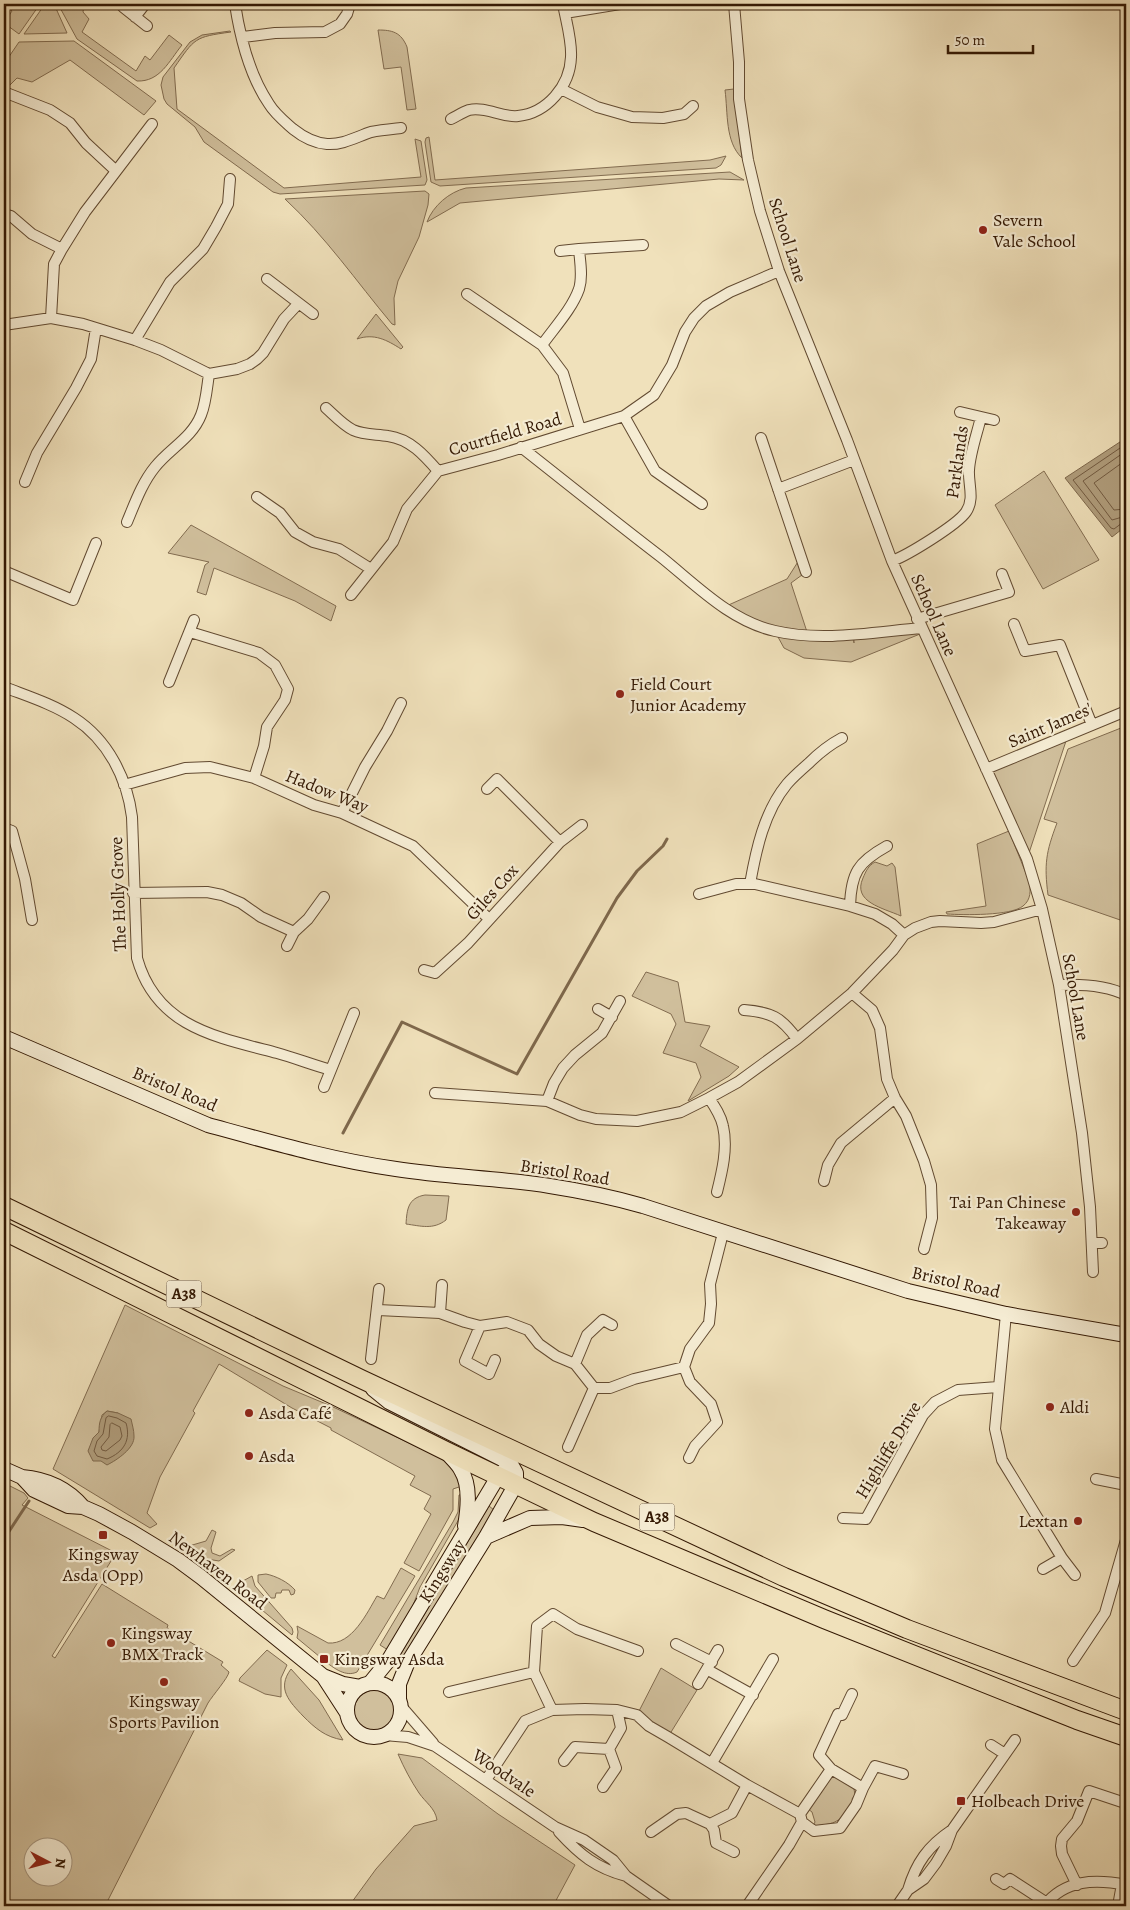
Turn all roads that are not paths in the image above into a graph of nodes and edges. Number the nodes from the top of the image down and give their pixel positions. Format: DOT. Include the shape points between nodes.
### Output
graph roads {
  1 [pos="145,4"];
  2 [pos="235,4"];
  3 [pos="350,4"];
  4 [pos="620,4"];
  5 [pos="734,4"];
  6 [pos="122,7"];
  7 [pos="564,8"];
  8 [pos="135,17"];
  9 [pos="148,26"];
  10 [pos="243,37"];
  11 [pos="561,89"];
  12 [pos="4,92"];
  13 [pos="693,106"];
  14 [pos="451,119"];
  15 [pos="152,124"];
  16 [pos="401,128"];
  17 [pos="115,170"];
  18 [pos="230,179"];
  19 [pos="4,214"];
  20 [pos="643,245"];
  21 [pos="62,249"];
  22 [pos="579,249"];
  23 [pos="560,251"];
  24 [pos="779,271"];
  25 [pos="267,279"];
  26 [pos="467,294"];
  27 [pos="298,304"];
  28 [pos="313,314"];
  29 [pos="50,318"];
  30 [pos="4,325"];
  31 [pos="96,328"];
  32 [pos="135,340"];
  33 [pos="542,345"];
  34 [pos="210,374"];
  35 [pos="326,408"];
  36 [pos="960,412"];
  37 [pos="624,416"];
  38 [pos="981,417"];
  39 [pos="994,420"];
  40 [pos="580,429"];
  41 [pos="761,438"];
  42 [pos="521,447"];
  43 [pos="854,460"];
  44 [pos="438,470"];
  45 [pos="25,482"];
  46 [pos="778,489"];
  47 [pos="257,497"];
  48 [pos="702,504"];
  49 [pos="127,522"];
  50 [pos="96,543"];
  51 [pos="892,561"];
  52 [pos="372,569"];
  53 [pos="4,571"];
  54 [pos="806,572"];
  55 [pos="1002,574"];
  56 [pos="351,595"];
  57 [pos="194,620"];
  58 [pos="920,623"];
  59 [pos="1014,624"];
  60 [pos="190,632"];
  61 [pos="169,682"];
  62 [pos="4,687"];
  63 [pos="401,703"];
  64 [pos="1126,711"];
  65 [pos="1092,725"];
  66 [pos="842,738"];
  67 [pos="986,769"];
  68 [pos="254,778"];
  69 [pos="124,785"];
  70 [pos="487,789"];
  71 [pos="342,813"];
  72 [pos="582,825"];
  73 [pos="4,828"];
  74 [pos="560,842"];
  75 [pos="887,846"];
  76 [pos="750,884"];
  77 [pos="133,894"];
  78 [pos="699,894"];
  79 [pos="324,897"];
  80 [pos="850,906"];
  81 [pos="1042,909"];
  82 [pos="489,918"];
  83 [pos="32,920"];
  84 [pos="294,932"];
  85 [pos="904,935"];
  86 [pos="287,946"];
  87 [pos="424,970"];
  88 [pos="1059,985"];
  89 [pos="852,993"];
  90 [pos="1126,996"];
  91 [pos="620,1001"];
  92 [pos="598,1009"];
  93 [pos="744,1010"];
  94 [pos="354,1013"];
  95 [pos="612,1017"];
  96 [pos="4,1037"];
  97 [pos="797,1039"];
  98 [pos="331,1070"];
  99 [pos="324,1087"];
  100 [pos="435,1093"];
  101 [pos="709,1098"];
  102 [pos="895,1098"];
  103 [pos="547,1101"];
  104 [pos="824,1181"];
  105 [pos="717,1192"];
  106 [pos="4,1206"];
  107 [pos="4,1231"];
  108 [pos="723,1233"];
  109 [pos="924,1249"];
  110 [pos="1093,1272"];
  111 [pos="442,1285"];
  112 [pos="379,1289"];
  113 [pos="378,1310"];
  114 [pos="440,1313"];
  115 [pos="1006,1314"];
  116 [pos="612,1325"];
  117 [pos="480,1326"];
  118 [pos="1126,1335"];
  119 [pos="371,1359"];
  120 [pos="495,1360"];
  121 [pos="575,1364"];
  122 [pos="684,1367"];
  123 [pos="361,1379"];
  124 [pos="998,1387"];
  125 [pos="594,1388"];
  126 [pos="568,1447"];
  127 [pos="446,1451"];
  128 [pos="530,1457"];
  129 [pos="689,1458"];
  130 [pos="4,1468"];
  131 [pos="505,1471"];
  132 [pos="1096,1479"];
  133 [pos="516,1484"];
  134 [pos="1126,1485"];
  135 [pos="843,1518"];
  136 [pos="594,1522"];
  137 [pos="464,1535"];
  138 [pos="486,1537"];
  139 [pos="1126,1540"];
  140 [pos="1062,1558"];
  141 [pos="1043,1569"];
  142 [pos="1075,1576"];
  143 [pos="676,1644"];
  144 [pos="718,1650"];
  145 [pos="638,1651"];
  146 [pos="773,1659"];
  147 [pos="1073,1661"];
  148 [pos="710,1666"];
  149 [pos="534,1672"];
  150 [pos="323,1676"];
  151 [pos="698,1684"];
  152 [pos="365,1685"];
  153 [pos="449,1692"];
  154 [pos="852,1694"];
  155 [pos="754,1695"];
  156 [pos="400,1702"];
  157 [pos="552,1710"];
  158 [pos="617,1710"];
  159 [pos="1126,1711"];
  160 [pos="347,1713"];
  161 [pos="384,1735"];
  162 [pos="1126,1737"];
  163 [pos="1015,1740"];
  164 [pos="991,1745"];
  165 [pos="435,1746"];
  166 [pos="609,1749"];
  167 [pos="1005,1754"];
  168 [pos="564,1761"];
  169 [pos="712,1763"];
  170 [pos="831,1769"];
  171 [pos="903,1774"];
  172 [pos="486,1780"];
  173 [pos="747,1785"];
  174 [pos="603,1788"];
  175 [pos="863,1788"];
  176 [pos="1125,1803"];
  177 [pos="801,1818"];
  178 [pos="710,1824"];
  179 [pos="651,1832"];
  180 [pos="734,1852"];
  181 [pos="996,1880"];
  182 [pos="1124,1884"];
  183 [pos="1077,1885"];
  184 [pos="901,1905"];
  185 [pos="1046,1905"];
  186 [pos="669,1906"];
  187 [pos="747,1906"];
  188 [pos="1118,1906"];
  1 -- 8 [label="street"];
  2 -- 10 [label="street"];
  3 -- 10 [label="street" via="340,24 325,32"];
  4 -- 7 [label="street"];
  5 -- 24 [label="street, School Lane" via="738,88 748,160"];
  6 -- 8 [label="street"];
  7 -- 11 [label="street" via="571,59"];
  8 -- 9 [label="street"];
  10 -- 16 [label="street" via="250,65 269,104 300,134 326,144"];
  11 -- 13 [label="street" via="597,107 632,117 677,116"];
  11 -- 14 [label="street" via="533,113 517,116 480,109 468,110"];
  12 -- 17 [label="street" via="50,110 70,124"];
  15 -- 17 [label="street"];
  17 -- 21 [label="street"];
  18 -- 32 [label="street" via="228,204 216,227 203,249 170,282"];
  19 -- 21 [label="street" via="32,234"];
  20 -- 22 [label="street"];
  21 -- 29 [label="street" via="54,264"];
  22 -- 23 [label="street"];
  22 -- 33 [label="street" via="579,288"];
  24 -- 37 [label="street, Courtfield Road" via="706,306 685,332 672,365 654,395"];
  24 -- 43 [label="street, School Lane"];
  25 -- 27 [label="street"];
  26 -- 33 [label="street, Courtfield Road"];
  27 -- 28 [label="street"];
  27 -- 34 [label="street" via="257,359 238,369"];
  29 -- 30 [label="street"];
  29 -- 31 [label="street"];
  31 -- 32 [label="street"];
  31 -- 45 [label="street" via="91,359 37,453"];
  32 -- 34 [label="street"];
  33 -- 40 [label="street, Courtfield Road" via="563,373"];
  34 -- 49 [label="street" via="201,415 183,440 155,467"];
  35 -- 44 [label="street, Courtfield Road" via="352,429 405,441"];
  36 -- 38 [label="street, Parklands"];
  37 -- 40 [label="street, Courtfield Road"];
  37 -- 48 [label="street" via="654,471"];
  38 -- 39 [label="street, Parklands"];
  38 -- 51 [label="street, Parklands" via="969,470 971,497 966,512 907,555"];
  40 -- 42 [label="street, Courtfield Road"];
  41 -- 46 [label="street"];
  42 -- 44 [label="street, Courtfield Road"];
  42 -- 58 [label="street" via="695,586 744,620 773,631 802,635 839,635"];
  43 -- 46 [label="street"];
  43 -- 51 [label="street, School Lane"];
  44 -- 52 [label="street, Courtfield Road" via="407,509 393,542"];
  46 -- 54 [label="street"];
  47 -- 52 [label="street" via="280,513 295,532 313,542 339,549"];
  50 -- 53 [label="street" via="73,600"];
  51 -- 58 [label="street, School Lane"];
  52 -- 56 [label="street, Courtfield Road"];
  55 -- 58 [label="street" via="1009,592"];
  57 -- 60 [label="street"];
  58 -- 67 [label="street, School Lane"];
  59 -- 65 [label="street" via="1025,651 1060,645"];
  60 -- 61 [label="street"];
  60 -- 68 [label="street" via="259,653 275,665 288,689 285,700 267,727"];
  62 -- 69 [label="street, The Holly Grove" via="59,710 86,726 107,749"];
  63 -- 71 [label="street"];
  64 -- 65 [label="street, Saint James'"];
  65 -- 67 [label="street, Saint James'"];
  66 -- 76 [label="street" via="827,746 786,784 763,829"];
  67 -- 81 [label="street, School Lane" via="1027,859"];
  68 -- 69 [label="street, Hadow Way" via="210,767 185,768"];
  68 -- 71 [label="street, Hadow Way" via="314,805"];
  69 -- 77 [label="street, The Holly Grove" via="132,818"];
  70 -- 74 [label="street" via="497,779"];
  71 -- 82 [label="street, Hadow Way" via="413,846"];
  72 -- 74 [label="street, Giles Cox"];
  73 -- 83 [label="street" via="12,831"];
  74 -- 82 [label="street, Giles Cox"];
  75 -- 80 [label="street" via="861,865 850,891"];
  76 -- 78 [label="street" via="736,884"];
  76 -- 80 [label="street"];
  77 -- 84 [label="street" via="207,892 222,895"];
  77 -- 98 [label="street, The Holly Grove" via="139,966 148,988 165,1008 183,1022 227,1040"];
  79 -- 84 [label="street"];
  80 -- 85 [label="street" via="875,914"];
  81 -- 85 [label="street" via="981,923 930,922"];
  81 -- 88 [label="street, School Lane"];
  82 -- 87 [label="street, Giles Cox" via="468,943 435,973"];
  84 -- 86 [label="street"];
  85 -- 89 [label="street"];
  88 -- 90 [label="street" via="1087,985"];
  88 -- 110 [label="street, School Lane" via="1097,1243"];
  89 -- 97 [label="street"];
  89 -- 102 [label="street" via="872,1010 880,1028 887,1078"];
  91 -- 95 [label="street"];
  92 -- 95 [label="street"];
  93 -- 97 [label="street" via="773,1015"];
  94 -- 98 [label="street"];
  95 -- 103 [label="street" via="602,1033 564,1068"];
  96 -- 108 [label="street, Bristol Road" via="208,1125 244,1135 394,1169 549,1186 602,1196"];
  97 -- 101 [label="street" via="738,1082"];
  98 -- 99 [label="street"];
  100 -- 103 [label="street"];
  101 -- 103 [label="street" via="681,1112 637,1120 596,1119"];
  101 -- 105 [label="street" via="720,1115 724,1137 724,1159"];
  102 -- 104 [label="street" via="841,1143 828,1165"];
  102 -- 109 [label="street" via="915,1137 931,1185 932,1218"];
  106 -- 123 [label="highway, A38"];
  107 -- 127 [label="highway, A38"];
  108 -- 115 [label="street, Bristol Road" via="908,1291"];
  108 -- 122 [label="street" via="710,1284 710,1323 690,1349"];
  111 -- 114 [label="street"];
  112 -- 113 [label="street"];
  113 -- 114 [label="street"];
  113 -- 119 [label="street"];
  114 -- 117 [label="street"];
  115 -- 118 [label="street, Bristol Road"];
  115 -- 124 [label="street"];
  116 -- 121 [label="street" via="603,1320 587,1335"];
  117 -- 120 [label="street" via="465,1361 489,1374"];
  117 -- 121 [label="street" via="507,1322 528,1330 556,1356"];
  121 -- 125 [label="street"];
  122 -- 125 [label="street" via="610,1388"];
  122 -- 129 [label="street" via="690,1382 711,1404 717,1422 695,1446"];
  123 -- 128 [label="highway, A38"];
  123 -- 131 [label="street" via="389,1402 504,1460"];
  124 -- 135 [label="street, Highliffe Drive" via="958,1390 935,1402 923,1415 868,1522"];
  124 -- 140 [label="street" via="996,1429 1002,1460"];
  125 -- 126 [label="street"];
  127 -- 131 [label="highway, A38"];
  127 -- 137 [label="street" via="462,1471 467,1489"];
  128 -- 131 [label="street"];
  128 -- 159 [label="highway, A38" via="784,1577 907,1629"];
  130 -- 150 [label="street, Newhaven Road" via="22,1478 39,1478 73,1495 83,1507 178,1560"];
  131 -- 133 [label="highway, A38"];
  131 -- 137 [label="street, Kingsway"];
  132 -- 134 [label="street"];
  133 -- 136 [label="highway, A38"];
  133 -- 138 [label="street, Kingsway"];
  136 -- 138 [label="street" via="562,1517 530,1518"];
  136 -- 162 [label="highway, A38" via="729,1580"];
  137 -- 152 [label="street, Kingsway" via="388,1661"];
  138 -- 156 [label="street, Kingsway" via="407,1664 399,1684"];
  139 -- 147 [label="street" via="1105,1613"];
  140 -- 141 [label="street"];
  140 -- 142 [label="street"];
  143 -- 148 [label="street"];
  144 -- 148 [label="street"];
  145 -- 149 [label="street" via="578,1629 553,1614 537,1626"];
  146 -- 155 [label="street"];
  148 -- 151 [label="street"];
  148 -- 155 [label="street"];
  149 -- 153 [label="street"];
  149 -- 157 [label="street"];
  150 -- 152 [label="street, Newhaven Road" via="343,1684"];
  150 -- 160 [label="street, Newhaven Road"];
  152 -- 156 [label="street" via="387,1686"];
  152 -- 160 [label="street" via="350,1698"];
  154 -- 170 [label="street" via="842,1715 838,1714 819,1755"];
  155 -- 169 [label="street"];
  156 -- 161 [label="street" via="398,1724"];
  156 -- 165 [label="street, Woodvale"];
  157 -- 158 [label="street"];
  157 -- 172 [label="street" via="525,1721"];
  158 -- 166 [label="street" via="621,1728"];
  158 -- 169 [label="street" via="636,1715 655,1730"];
  160 -- 161 [label="street" via="349,1721 360,1733"];
  161 -- 165 [label="street, Woodvale" via="408,1737"];
  163 -- 167 [label="street"];
  164 -- 167 [label="street"];
  165 -- 172 [label="street, Woodvale"];
  166 -- 168 [label="street" via="575,1747"];
  166 -- 174 [label="street" via="616,1768"];
  167 -- 184 [label="street" via="952,1830 936,1841 917,1865"];
  169 -- 173 [label="street"];
  170 -- 175 [label="street"];
  170 -- 177 [label="street"];
  171 -- 175 [label="street" via="875,1766"];
  172 -- 186 [label="street, Woodvale" via="555,1827 584,1840 613,1860 626,1876"];
  173 -- 177 [label="street"];
  173 -- 178 [label="street" via="732,1813"];
  175 -- 177 [label="street" via="840,1828 814,1831"];
  176 -- 183 [label="street" via="1089,1791 1077,1821 1062,1839 1061,1846 1071,1860"];
  177 -- 187 [label="street" via="789,1845"];
  178 -- 179 [label="street" via="686,1813 677,1814"];
  178 -- 180 [label="street" via="716,1843"];
  181 -- 185 [label="street" via="1004,1884 1010,1878"];
  182 -- 183 [label="street" via="1101,1880"];
  182 -- 188 [label="street"];
  183 -- 185 [label="street" via="1055,1894"];
}
